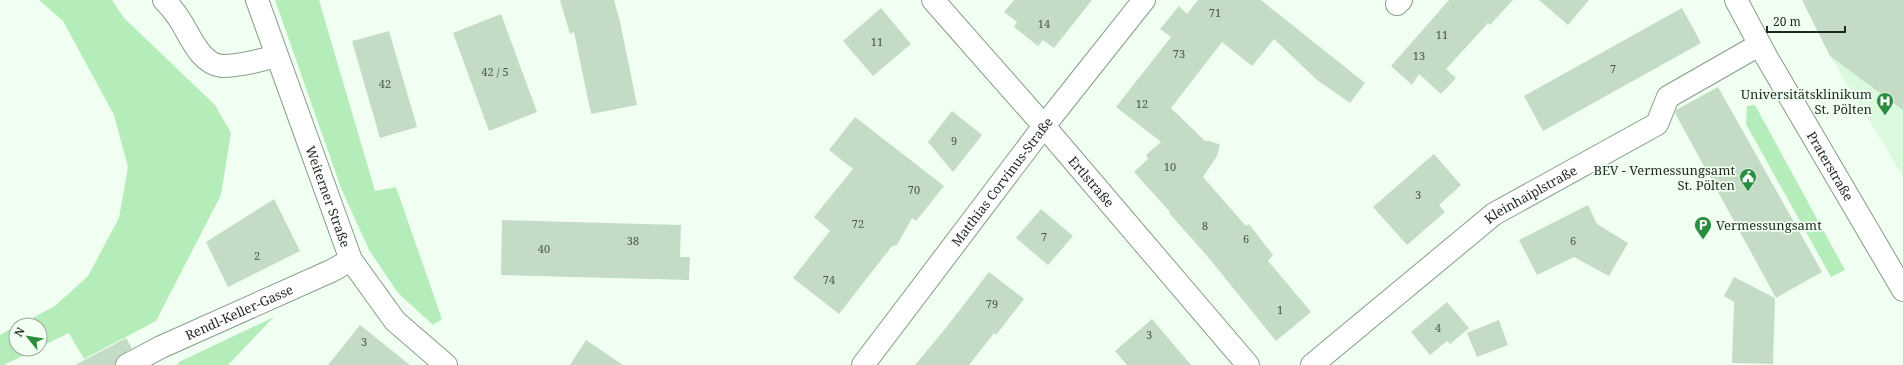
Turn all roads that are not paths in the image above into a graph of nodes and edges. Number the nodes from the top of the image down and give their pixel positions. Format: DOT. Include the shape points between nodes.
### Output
graph roads {
  1 [pos="164,0"];
  2 [pos="257,0"];
  3 [pos="933,0"];
  4 [pos="1144,0"];
  5 [pos="1736,0"];
  6 [pos="1759,45"];
  7 [pos="276,56"];
  8 [pos="1044,126"];
  9 [pos="351,260"];
  10 [pos="1903,290"];
  11 [pos="127,365"];
  12 [pos="446,365"];
  13 [pos="863,365"];
  14 [pos="1248,365"];
  15 [pos="1312,365"];
  1 -- 7 [label="street" via="178,16 198,49 212,63 220,66 245,64"];
  2 -- 7 [label="street, Weiterner Straße"];
  3 -- 8 [label="street, Ertlstraße"];
  4 -- 8 [label="street, Matthias Corvinus-Straße"];
  5 -- 6 [label="street, Praterstraße"];
  6 -- 10 [label="street, Praterstraße"];
  6 -- 15 [label="street, Kleinhaiplstraße" via="1668,97 1657,124 1494,214"];
  7 -- 9 [label="street, Weiterner Straße"];
  8 -- 13 [label="street, Matthias Corvinus-Straße"];
  8 -- 14 [label="street, Ertlstraße"];
  9 -- 11 [label="street, Rendl-Keller-Gasse"];
  9 -- 12 [label="street, Weiterner Straße" via="395,321"];
}
